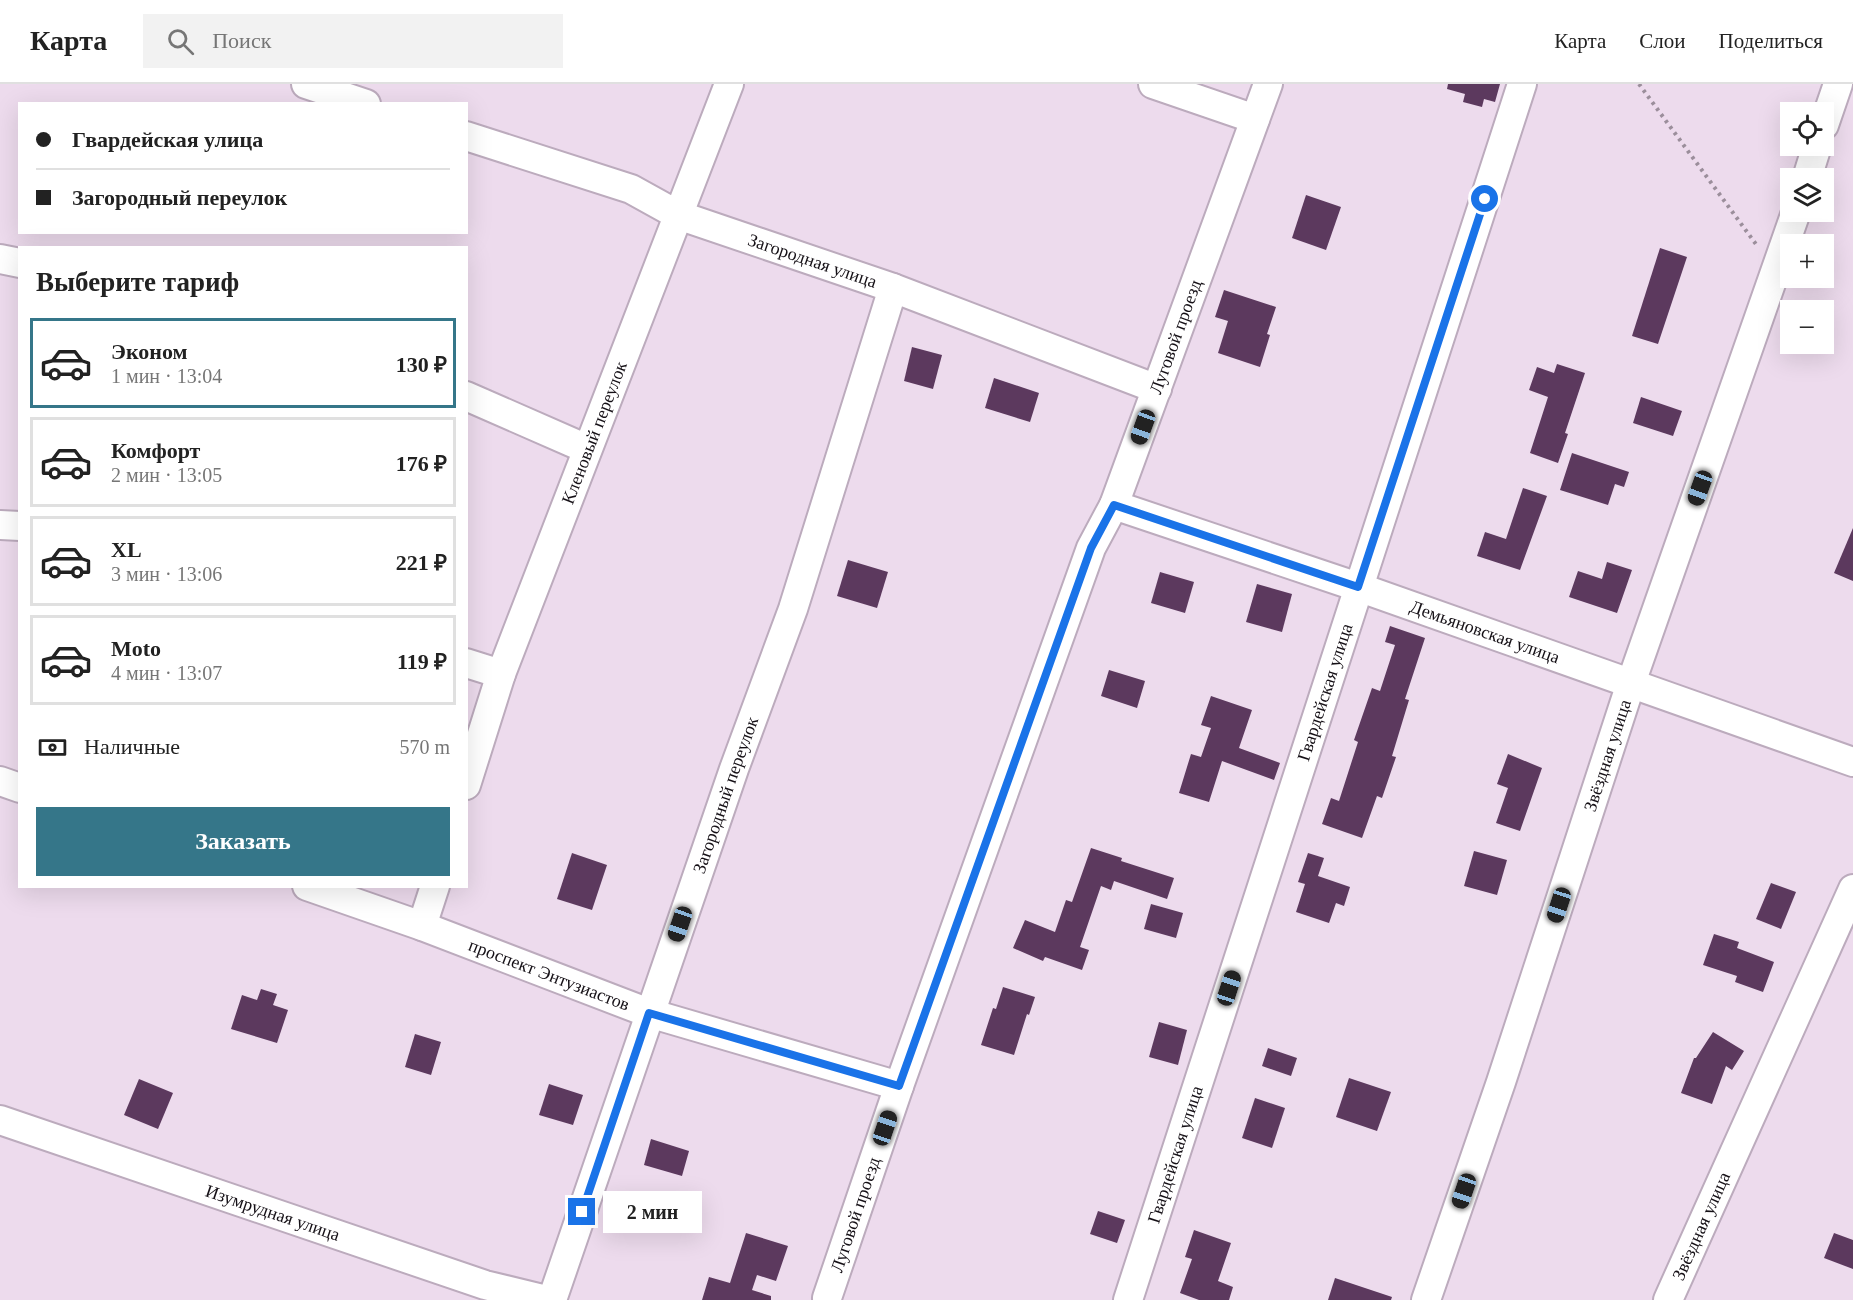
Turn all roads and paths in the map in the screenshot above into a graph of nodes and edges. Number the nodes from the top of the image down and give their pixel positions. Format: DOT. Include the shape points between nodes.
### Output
graph roads {
  1 [pos="306,84"];
  2 [pos="729,84"];
  3 [pos="1153,84"];
  4 [pos="1268,84"];
  5 [pos="1522,84"];
  6 [pos="1639,84"];
  7 [pos="1838,84"];
  8 [pos="360,102"];
  9 [pos="1832,102"];
  10 [pos="1256,119"];
  11 [pos="468,137"];
  12 [pos="678,215"];
  13 [pos="1793,222"];
  14 [pos="0,259"];
  15 [pos="18,263"];
  16 [pos="1776,272"];
  17 [pos="893,288"];
  18 [pos="1157,388"];
  19 [pos="468,397"];
  20 [pos="587,449"];
  21 [pos="1114,505"];
  22 [pos="0,525"];
  23 [pos="18,526"];
  24 [pos="1358,587"];
  25 [pos="468,664"];
  26 [pos="501,674"];
  27 [pos="1631,683"];
  28 [pos="1853,762"];
  29 [pos="468,780"];
  30 [pos="0,781"];
  31 [pos="18,787"];
  32 [pos="313,888"];
  33 [pos="434,888"];
  34 [pos="1853,889"];
  35 [pos="422,926"];
  36 [pos="649,1013"];
  37 [pos="899,1086"];
  38 [pos="0,1120"];
  39 [pos="827,1298"];
  40 [pos="547,1300"];
  41 [pos="552,1300"];
  42 [pos="1128,1300"];
  43 [pos="1426,1300"];
  44 [pos="1668,1300"];
  1 -- 8 [label="street"];
  2 -- 12 [label="street, Кленовый переулок"];
  3 -- 10 [label="street"];
  4 -- 10 [label="street, Луговой проезд"];
  5 -- 24 [label="street, Гвардейская улица"];
  6 -- 16 [label="path"];
  7 -- 9 [label="street"];
  10 -- 18 [label="street, Луговой проезд"];
  11 -- 12 [label="street, Загородная улица" via="631,189"];
  12 -- 17 [label="street, Загородная улица"];
  12 -- 20 [label="street, Кленовый переулок"];
  13 -- 16 [label="street, Звёздная улица"];
  14 -- 15 [label="street"];
  16 -- 27 [label="street, Звёздная улица"];
  17 -- 18 [label="street, Загородная улица"];
  17 -- 36 [label="street, Загородный переулок" via="793,609"];
  18 -- 21 [label="street, Луговой проезд"];
  19 -- 20 [label="street"];
  20 -- 26 [label="street, Кленовый переулок"];
  21 -- 24 [label="street, Демьяновская улица"];
  21 -- 37 [label="street, Луговой проезд" via="1091,548"];
  22 -- 23 [label="street"];
  24 -- 27 [label="street, Демьяновская улица"];
  24 -- 42 [label="street, Гвардейская улица"];
  25 -- 26 [label="street"];
  26 -- 29 [label="street, Кленовый переулок"];
  27 -- 28 [label="street, Демьяновская улица"];
  27 -- 43 [label="street, Звёздная улица" via="1502,1082"];
  30 -- 31 [label="street"];
  32 -- 35 [label="street, проспект Энтузиастов"];
  33 -- 35 [label="street"];
  34 -- 44 [label="street, Звёздная улица"];
  35 -- 36 [label="street, проспект Энтузиастов"];
  36 -- 37 [label="street, проспект Энтузиастов"];
  36 -- 41 [label="street, Загородный переулок"];
  37 -- 39 [label="street, Луговой проезд"];
  38 -- 40 [label="street, Изумрудная улица" via="484,1285"];
}
